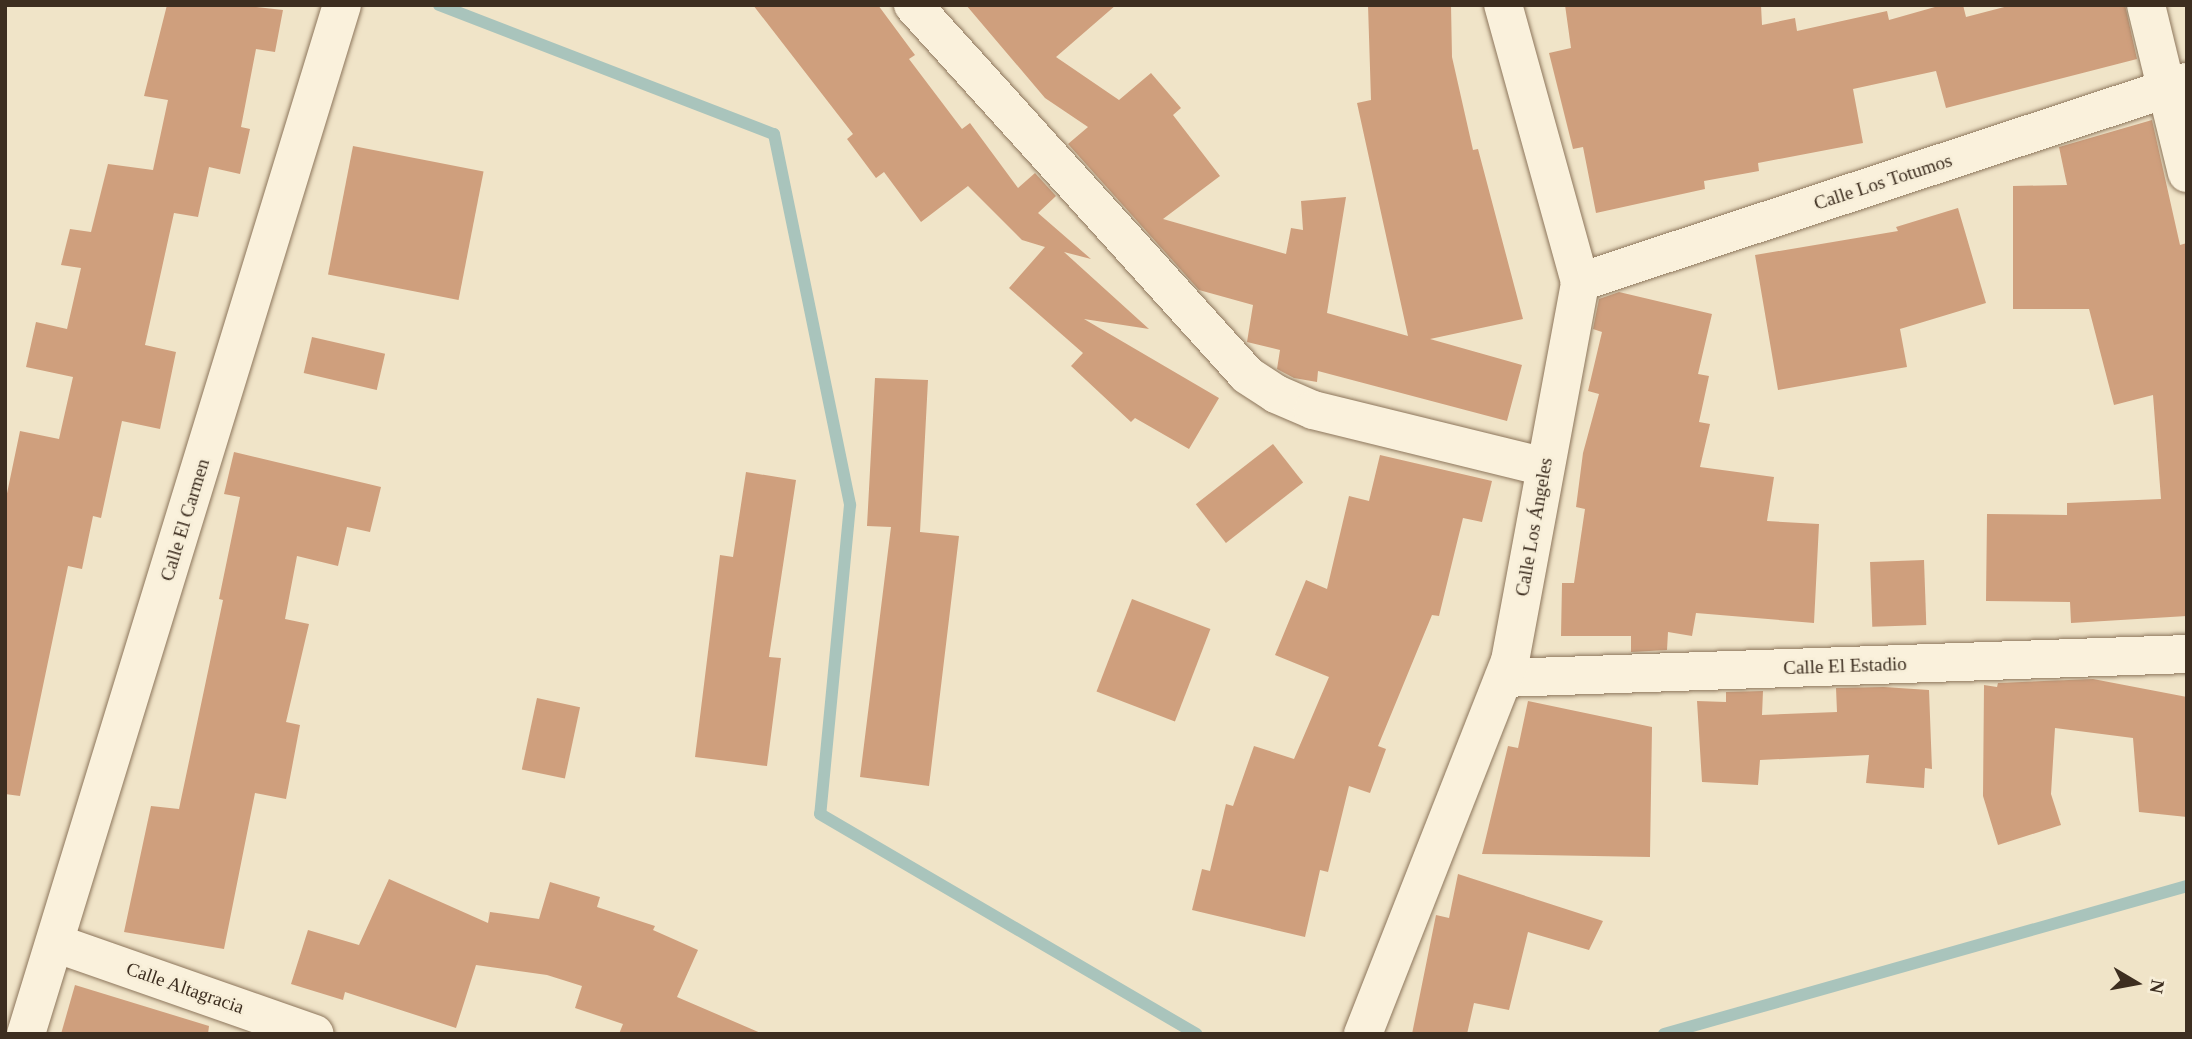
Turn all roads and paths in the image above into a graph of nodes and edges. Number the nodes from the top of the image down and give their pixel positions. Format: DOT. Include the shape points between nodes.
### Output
graph roads {
  1 [pos="342,5"];
  2 [pos="914,5"];
  3 [pos="1503,5"];
  4 [pos="2146,5"];
  5 [pos="2177,86"];
  6 [pos="2187,173"];
  7 [pos="1580,282"];
  8 [pos="1545,467"];
  9 [pos="2187,654"];
  10 [pos="1504,678"];
  11 [pos="55,943"];
  12 [pos="22,1012"];
  13 [pos="315,1034"];
  14 [pos="1363,1034"];
  1 -- 11 [label="street, Calle El Carmen"];
  2 -- 8 [label="street" via="1247,375 1313,410"];
  3 -- 7 [label="street, Calle Los Ángeles"];
  4 -- 5 [label="street"];
  5 -- 6 [label="street"];
  5 -- 7 [label="street, Calle Los Totumos"];
  7 -- 8 [label="street, Calle Los Ángeles"];
  8 -- 10 [label="street, Calle Los Ángeles"];
  9 -- 10 [label="street, Calle El Estadio"];
  10 -- 14 [label="street, Calle Los Ángeles"];
  11 -- 12 [label="street, Calle El Carmen"];
  11 -- 13 [label="street, Calle Altagracia"];
}
